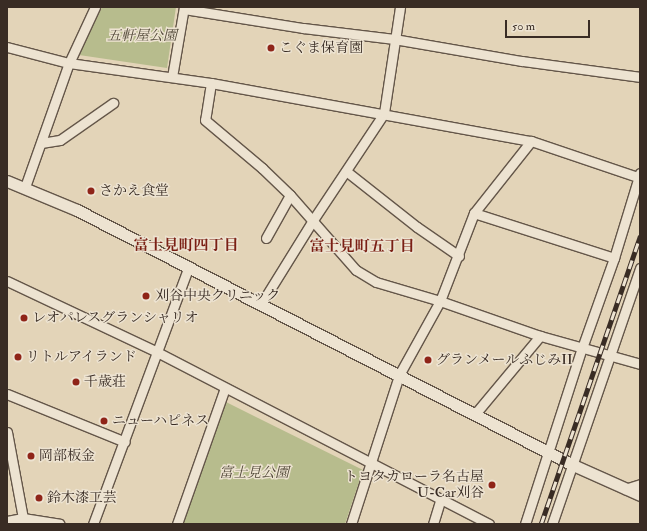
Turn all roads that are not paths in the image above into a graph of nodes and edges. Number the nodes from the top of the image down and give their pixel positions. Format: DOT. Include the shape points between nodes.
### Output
graph roads {
  1 [pos="95,7"];
  2 [pos="400,7"];
  3 [pos="184,8"];
  4 [pos="394,39"];
  5 [pos="7,47"];
  6 [pos="69,63"];
  7 [pos="172,77"];
  8 [pos="640,77"];
  9 [pos="211,83"];
  10 [pos="112,103"];
  11 [pos="384,113"];
  12 [pos="531,141"];
  13 [pos="41,143"];
  14 [pos="346,170"];
  15 [pos="639,176"];
  16 [pos="7,181"];
  17 [pos="25,187"];
  18 [pos="290,195"];
  19 [pos="474,213"];
  20 [pos="313,220"];
  21 [pos="266,238"];
  22 [pos="459,256"];
  23 [pos="614,258"];
  24 [pos="189,266"];
  25 [pos="640,268"];
  26 [pos="7,281"];
  27 [pos="440,301"];
  28 [pos="261,304"];
  29 [pos="540,336"];
  30 [pos="582,348"];
  31 [pos="157,352"];
  32 [pos="610,356"];
  33 [pos="640,364"];
  34 [pos="399,375"];
  35 [pos="225,388"];
  36 [pos="7,394"];
  37 [pos="475,414"];
  38 [pos="7,432"];
  39 [pos="125,442"];
  40 [pos="548,452"];
  41 [pos="370,461"];
  42 [pos="573,465"];
  43 [pos="640,484"];
  44 [pos="625,489"];
  45 [pos="640,495"];
  46 [pos="440,498"];
  47 [pos="23,518"];
  48 [pos="7,521"];
  49 [pos="60,524"];
  50 [pos="93,524"];
  51 [pos="177,524"];
  52 [pos="350,524"];
  53 [pos="432,524"];
  54 [pos="489,524"];
  55 [pos="526,524"];
  56 [pos="552,524"];
  1 -- 6 [label="street"];
  2 -- 4 [label="street"];
  3 -- 4 [label="street" via="303,28"];
  3 -- 7 [label="street"];
  4 -- 8 [label="street" via="522,61"];
  4 -- 11 [label="street"];
  5 -- 6 [label="street"];
  6 -- 7 [label="street"];
  6 -- 13 [label="street"];
  7 -- 9 [label="street"];
  9 -- 11 [label="street"];
  9 -- 18 [label="street" via="205,120"];
  10 -- 13 [label="street" via="60,140"];
  11 -- 12 [label="street"];
  11 -- 14 [label="street"];
  12 -- 15 [label="street"];
  12 -- 19 [label="street"];
  13 -- 17 [label="street"];
  14 -- 20 [label="street"];
  14 -- 22 [label="street" via="417,227"];
  15 -- 23 [label="street"];
  16 -- 17 [label="street"];
  17 -- 24 [label="street"];
  18 -- 20 [label="street"];
  18 -- 21 [label="street"];
  19 -- 22 [label="street"];
  19 -- 23 [label="street"];
  20 -- 27 [label="street" via="356,270 376,282"];
  20 -- 28 [label="street"];
  22 -- 27 [label="street"];
  23 -- 30 [label="street"];
  24 -- 28 [label="street"];
  24 -- 31 [label="street"];
  25 -- 32 [label="street"];
  26 -- 31 [label="street"];
  27 -- 29 [label="street"];
  27 -- 34 [label="street"];
  28 -- 34 [label="street"];
  29 -- 30 [label="street"];
  29 -- 37 [label="street"];
  30 -- 32 [label="street"];
  30 -- 40 [label="street"];
  31 -- 35 [label="street"];
  31 -- 39 [label="street"];
  32 -- 33 [label="street"];
  32 -- 42 [label="street"];
  34 -- 37 [label="street"];
  34 -- 41 [label="street"];
  35 -- 41 [label="street"];
  35 -- 51 [label="street"];
  36 -- 39 [label="street"];
  37 -- 40 [label="street"];
  38 -- 47 [label="street"];
  39 -- 50 [label="street"];
  40 -- 42 [label="street"];
  40 -- 55 [label="street"];
  41 -- 46 [label="street"];
  41 -- 52 [label="street"];
  42 -- 44 [label="street"];
  42 -- 56 [label="street"];
  43 -- 44 [label="street"];
  44 -- 45 [label="street"];
  46 -- 53 [label="street"];
  46 -- 54 [label="street"];
  47 -- 48 [label="street"];
  47 -- 49 [label="street"];
}
